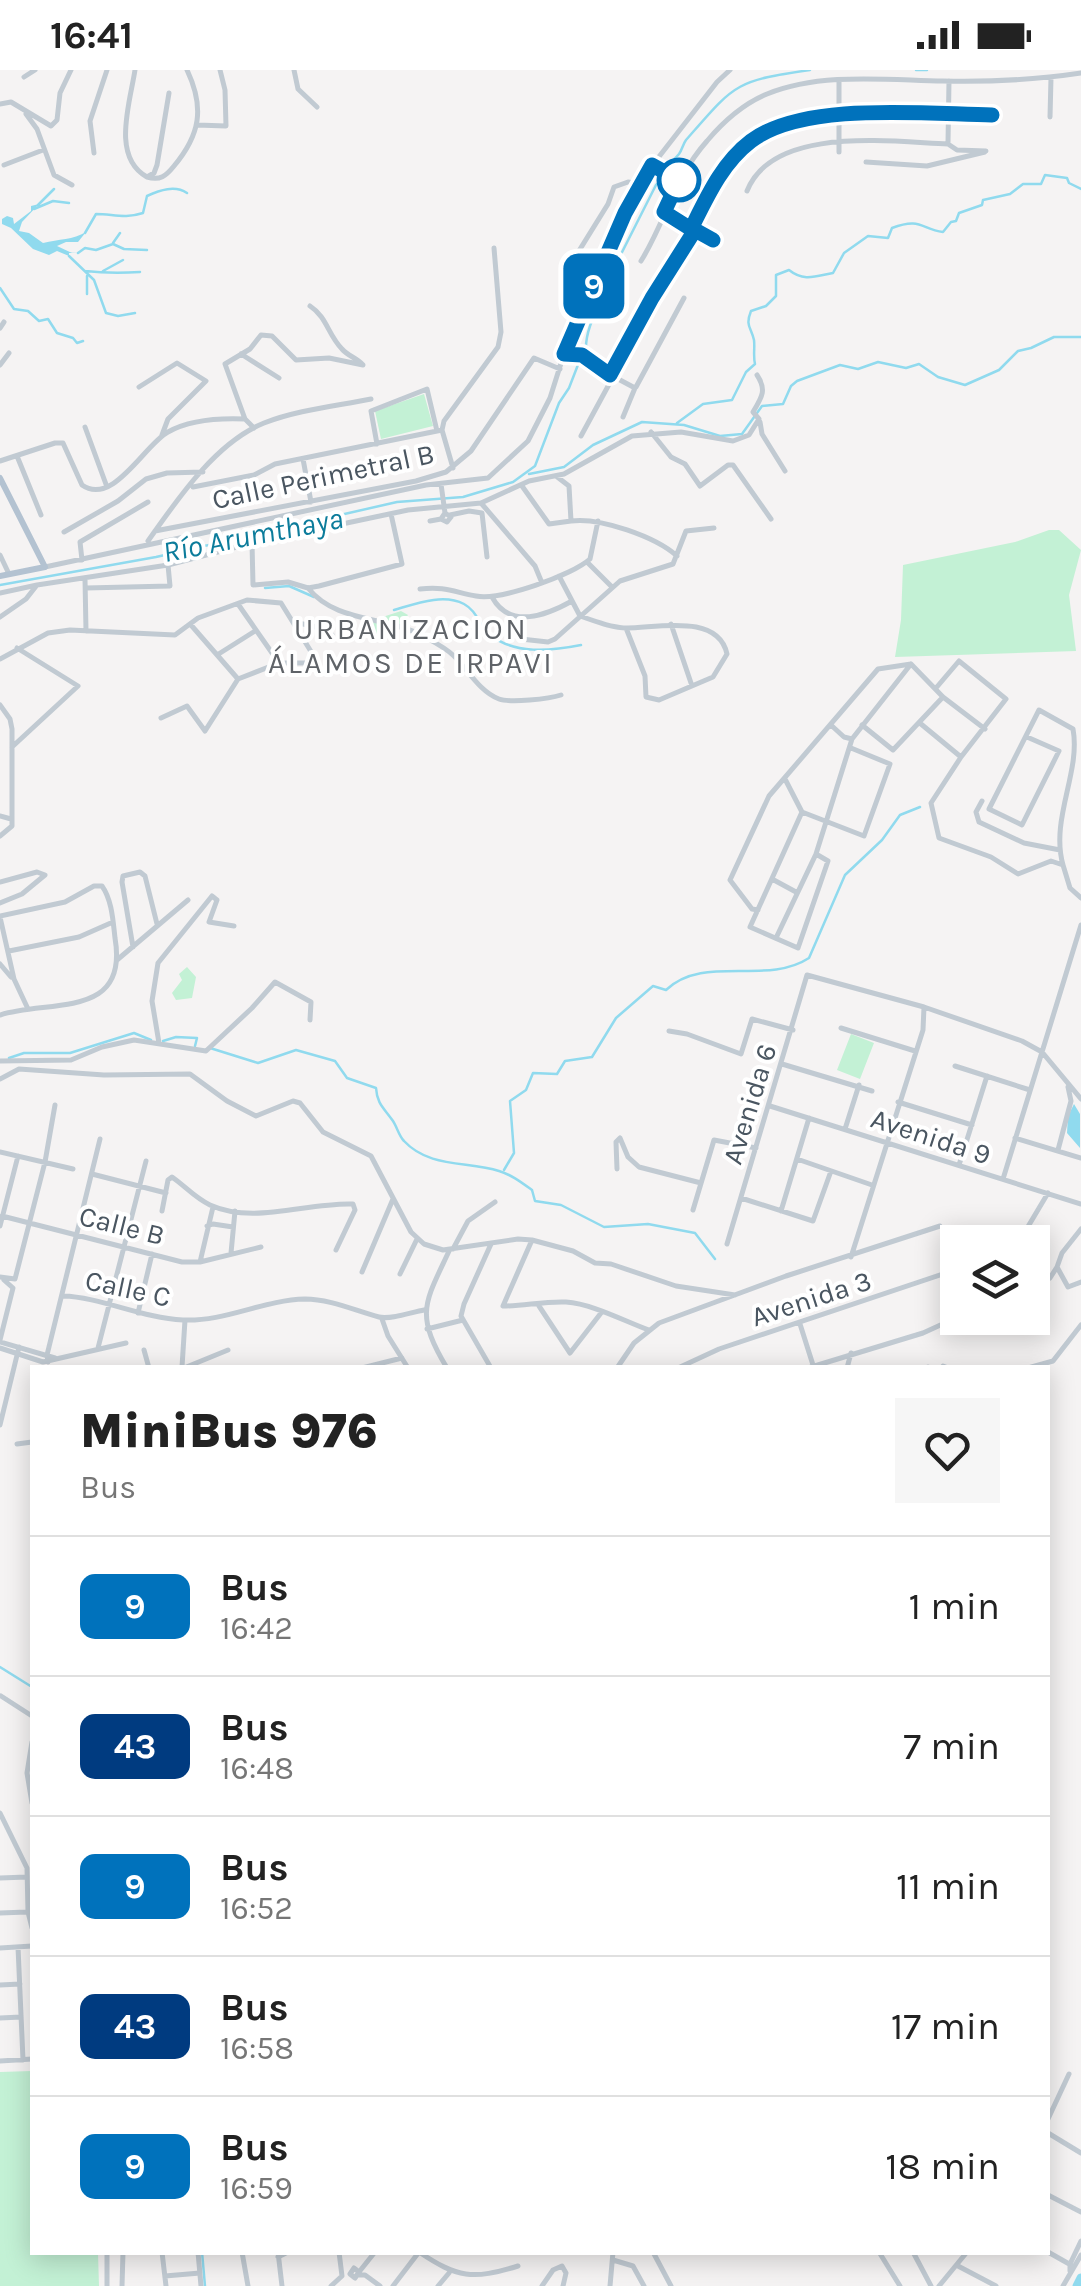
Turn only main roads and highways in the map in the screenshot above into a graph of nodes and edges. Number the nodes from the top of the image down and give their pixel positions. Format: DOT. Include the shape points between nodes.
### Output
graph roads {
  1 [pos="0,478"];
  2 [pos="4,575"];
  1 -- 2 [label="main road" via="45,568"];
}
